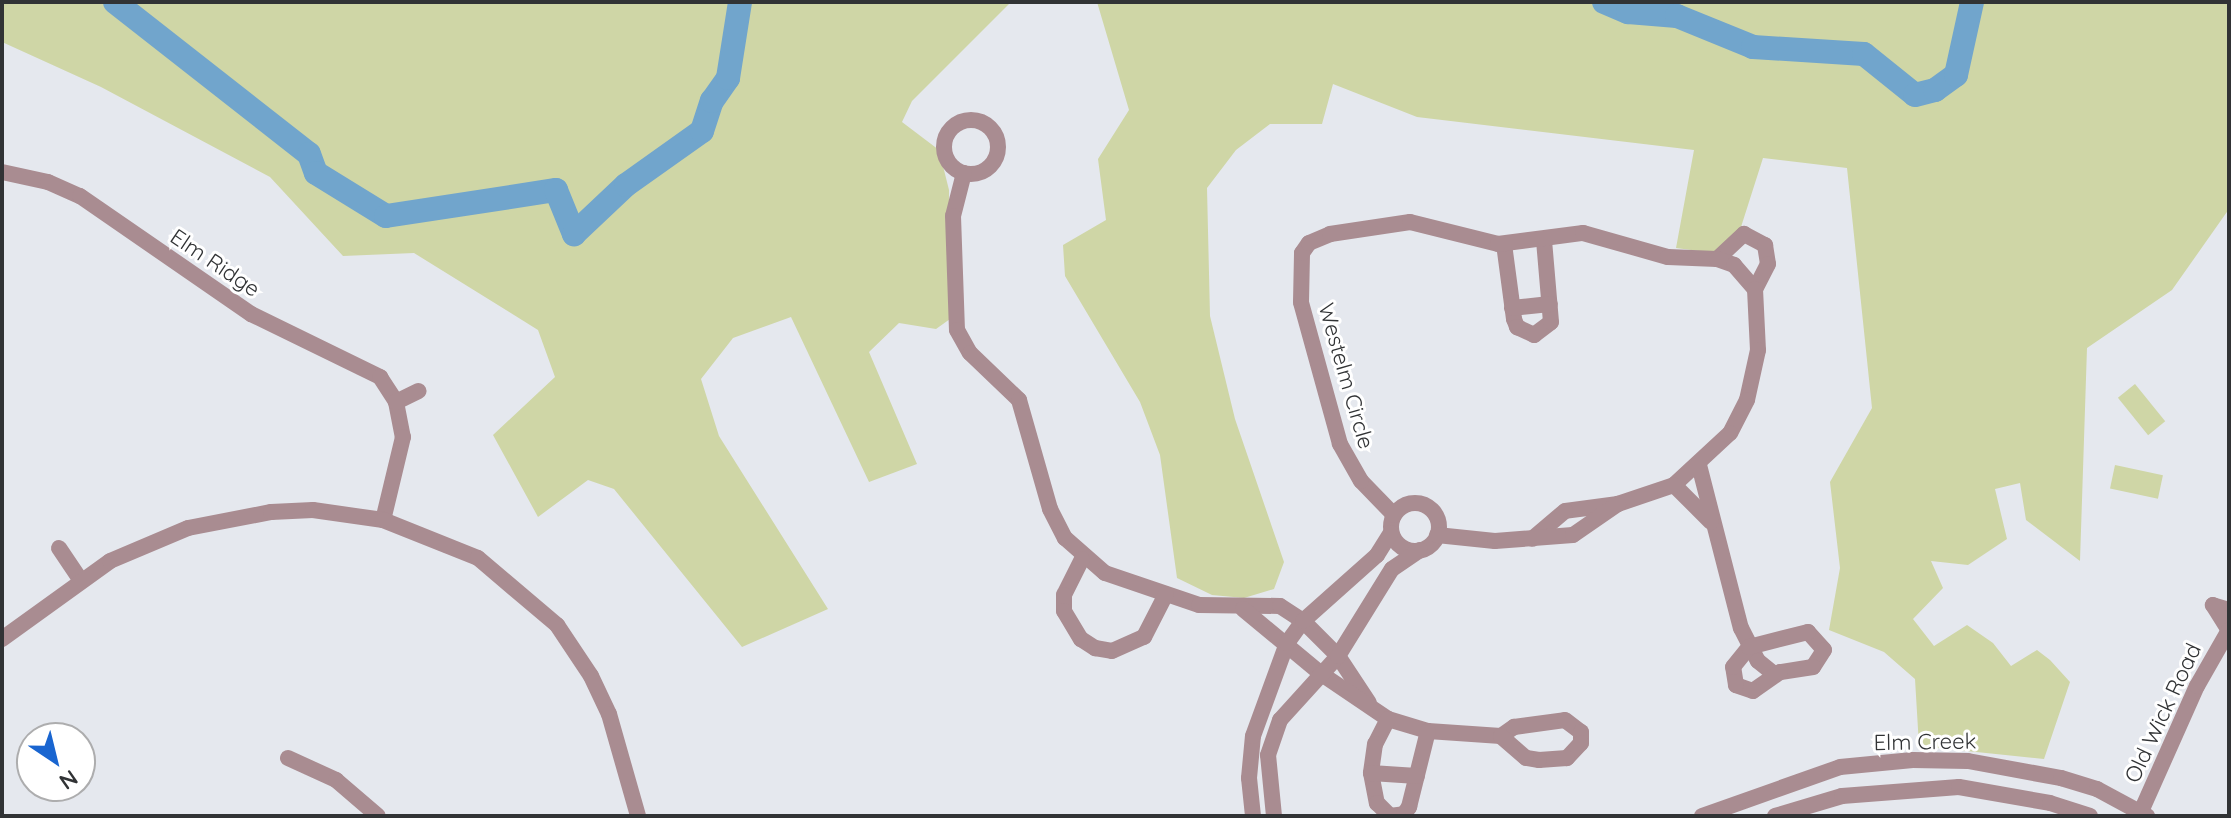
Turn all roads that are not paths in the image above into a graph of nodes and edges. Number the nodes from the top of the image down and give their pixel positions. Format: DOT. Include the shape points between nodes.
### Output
graph roads {
  1 [pos="2,172"];
  2 [pos="964,173"];
  3 [pos="1544,240"];
  4 [pos="1504,244"];
  5 [pos="1717,259"];
  6 [pos="1755,289"];
  7 [pos="1550,304"];
  8 [pos="1512,308"];
  9 [pos="419,391"];
  10 [pos="396,402"];
  11 [pos="1699,465"];
  12 [pos="1674,485"];
  13 [pos="1618,504"];
  14 [pos="1394,515"];
  15 [pos="383,520"];
  16 [pos="1711,522"];
  17 [pos="1391,533"];
  18 [pos="1437,535"];
  19 [pos="1532,539"];
  20 [pos="59,548"];
  21 [pos="1420,550"];
  22 [pos="1082,559"];
  23 [pos="80,579"];
  24 [pos="1166,594"];
  25 [pos="1243,609"];
  26 [pos="2229,610"];
  27 [pos="1303,621"];
  28 [pos="2229,630"];
  29 [pos="2,639"];
  30 [pos="1287,643"];
  31 [pos="1749,647"];
  32 [pos="1338,656"];
  33 [pos="1320,673"];
  34 [pos="1775,675"];
  35 [pos="1369,703"];
  36 [pos="1388,719"];
  37 [pos="1428,731"];
  38 [pos="1501,736"];
  39 [pos="288,758"];
  40 [pos="1371,773"];
  41 [pos="1417,776"];
  42 [pos="1774,789"];
  43 [pos="1782,815"];
  44 [pos="2142,815"];
  45 [pos="378,816"];
  46 [pos="638,816"];
  47 [pos="1253,816"];
  48 [pos="1274,816"];
  49 [pos="1702,816"];
  50 [pos="2090,816"];
  1 -- 10 [label="street, Elm Ridge" via="80,196 251,314 370,369"];
  2 -- 22 [label="street" via="953,216 957,330 970,353 1019,400 1056,524"];
  3 -- 4 [label="street, Westelm Circle"];
  3 -- 5 [label="street, Westelm Circle" via="1583,233 1668,257"];
  3 -- 7 [label="street"];
  4 -- 8 [label="street"];
  4 -- 14 [label="street, Westelm Circle" via="1410,222 1330,234 1309,243 1302,253 1301,302 1340,444 1361,481"];
  5 -- 6 [label="street" via="1734,265"];
  5 -- 6 [label="street" via="1733,239 1744,234 1756,238 1769,253"];
  6 -- 11 [label="street" via="1758,350 1747,400 1730,433"];
  7 -- 8 [label="street"];
  7 -- 8 [label="street" via="1551,322 1534,335 1517,327"];
  9 -- 10 [label="street"];
  10 -- 15 [label="street, Elm Ridge" via="403,437"];
  11 -- 12 [label="street"];
  11 -- 16 [label="street"];
  12 -- 13 [label="street"];
  12 -- 16 [label="street"];
  13 -- 19 [label="street" via="1573,535"];
  13 -- 19 [label="street" via="1565,511"];
  14 -- 17 [label="street"];
  14 -- 18 [label="street" via="1409,504 1427,507 1438,521"];
  15 -- 23 [label="street" via="313,510 229,517 148,542"];
  15 -- 46 [label="street" via="478,558 557,625 609,714"];
  16 -- 31 [label="street"];
  17 -- 21 [label="street" via="1402,548"];
  17 -- 27 [label="street" via="1369,563"];
  18 -- 19 [label="street"];
  18 -- 21 [label="street"];
  20 -- 23 [label="street"];
  21 -- 32 [label="street" via="1392,569"];
  22 -- 24 [label="street" via="1105,573"];
  22 -- 24 [label="street" via="1064,595 1064,611 1081,639 1095,648 1112,651 1144,637"];
  23 -- 29 [label="street"];
  24 -- 25 [label="street" via="1199,605"];
  25 -- 27 [label="street" via="1280,606"];
  25 -- 30 [label="street"];
  26 -- 28 [label="street, Old Wick Road" via="2213,605"];
  27 -- 30 [label="street"];
  27 -- 32 [label="street"];
  28 -- 44 [label="street, Old Wick Road" via="2197,686"];
  30 -- 33 [label="street"];
  30 -- 47 [label="street" via="1253,736"];
  31 -- 34 [label="street"];
  31 -- 34 [label="street" via="1733,667 1736,685 1753,691"];
  31 -- 34 [label="street" via="1808,632 1822,643 1824,650 1813,667"];
  32 -- 33 [label="street"];
  32 -- 35 [label="street"];
  33 -- 35 [label="street"];
  33 -- 48 [label="street" via="1287,709 1274,735 1268,755"];
  35 -- 36 [label="street"];
  36 -- 37 [label="street"];
  36 -- 40 [label="street" via="1375,744"];
  37 -- 38 [label="street"];
  37 -- 41 [label="street"];
  39 -- 45 [label="street" via="336,780"];
  40 -- 41 [label="street"];
  40 -- 41 [label="street" via="1377,803 1390,816 1404,814 1409,807"];
  42 -- 43 [label="street"];
  42 -- 44 [label="street, Elm Creek" via="1840,767 1968,761 2097,789"];
  42 -- 49 [label="street, Elm Creek"];
  43 -- 50 [label="street, Elm Creek" via="1842,796 1959,787 2050,803"];
}
